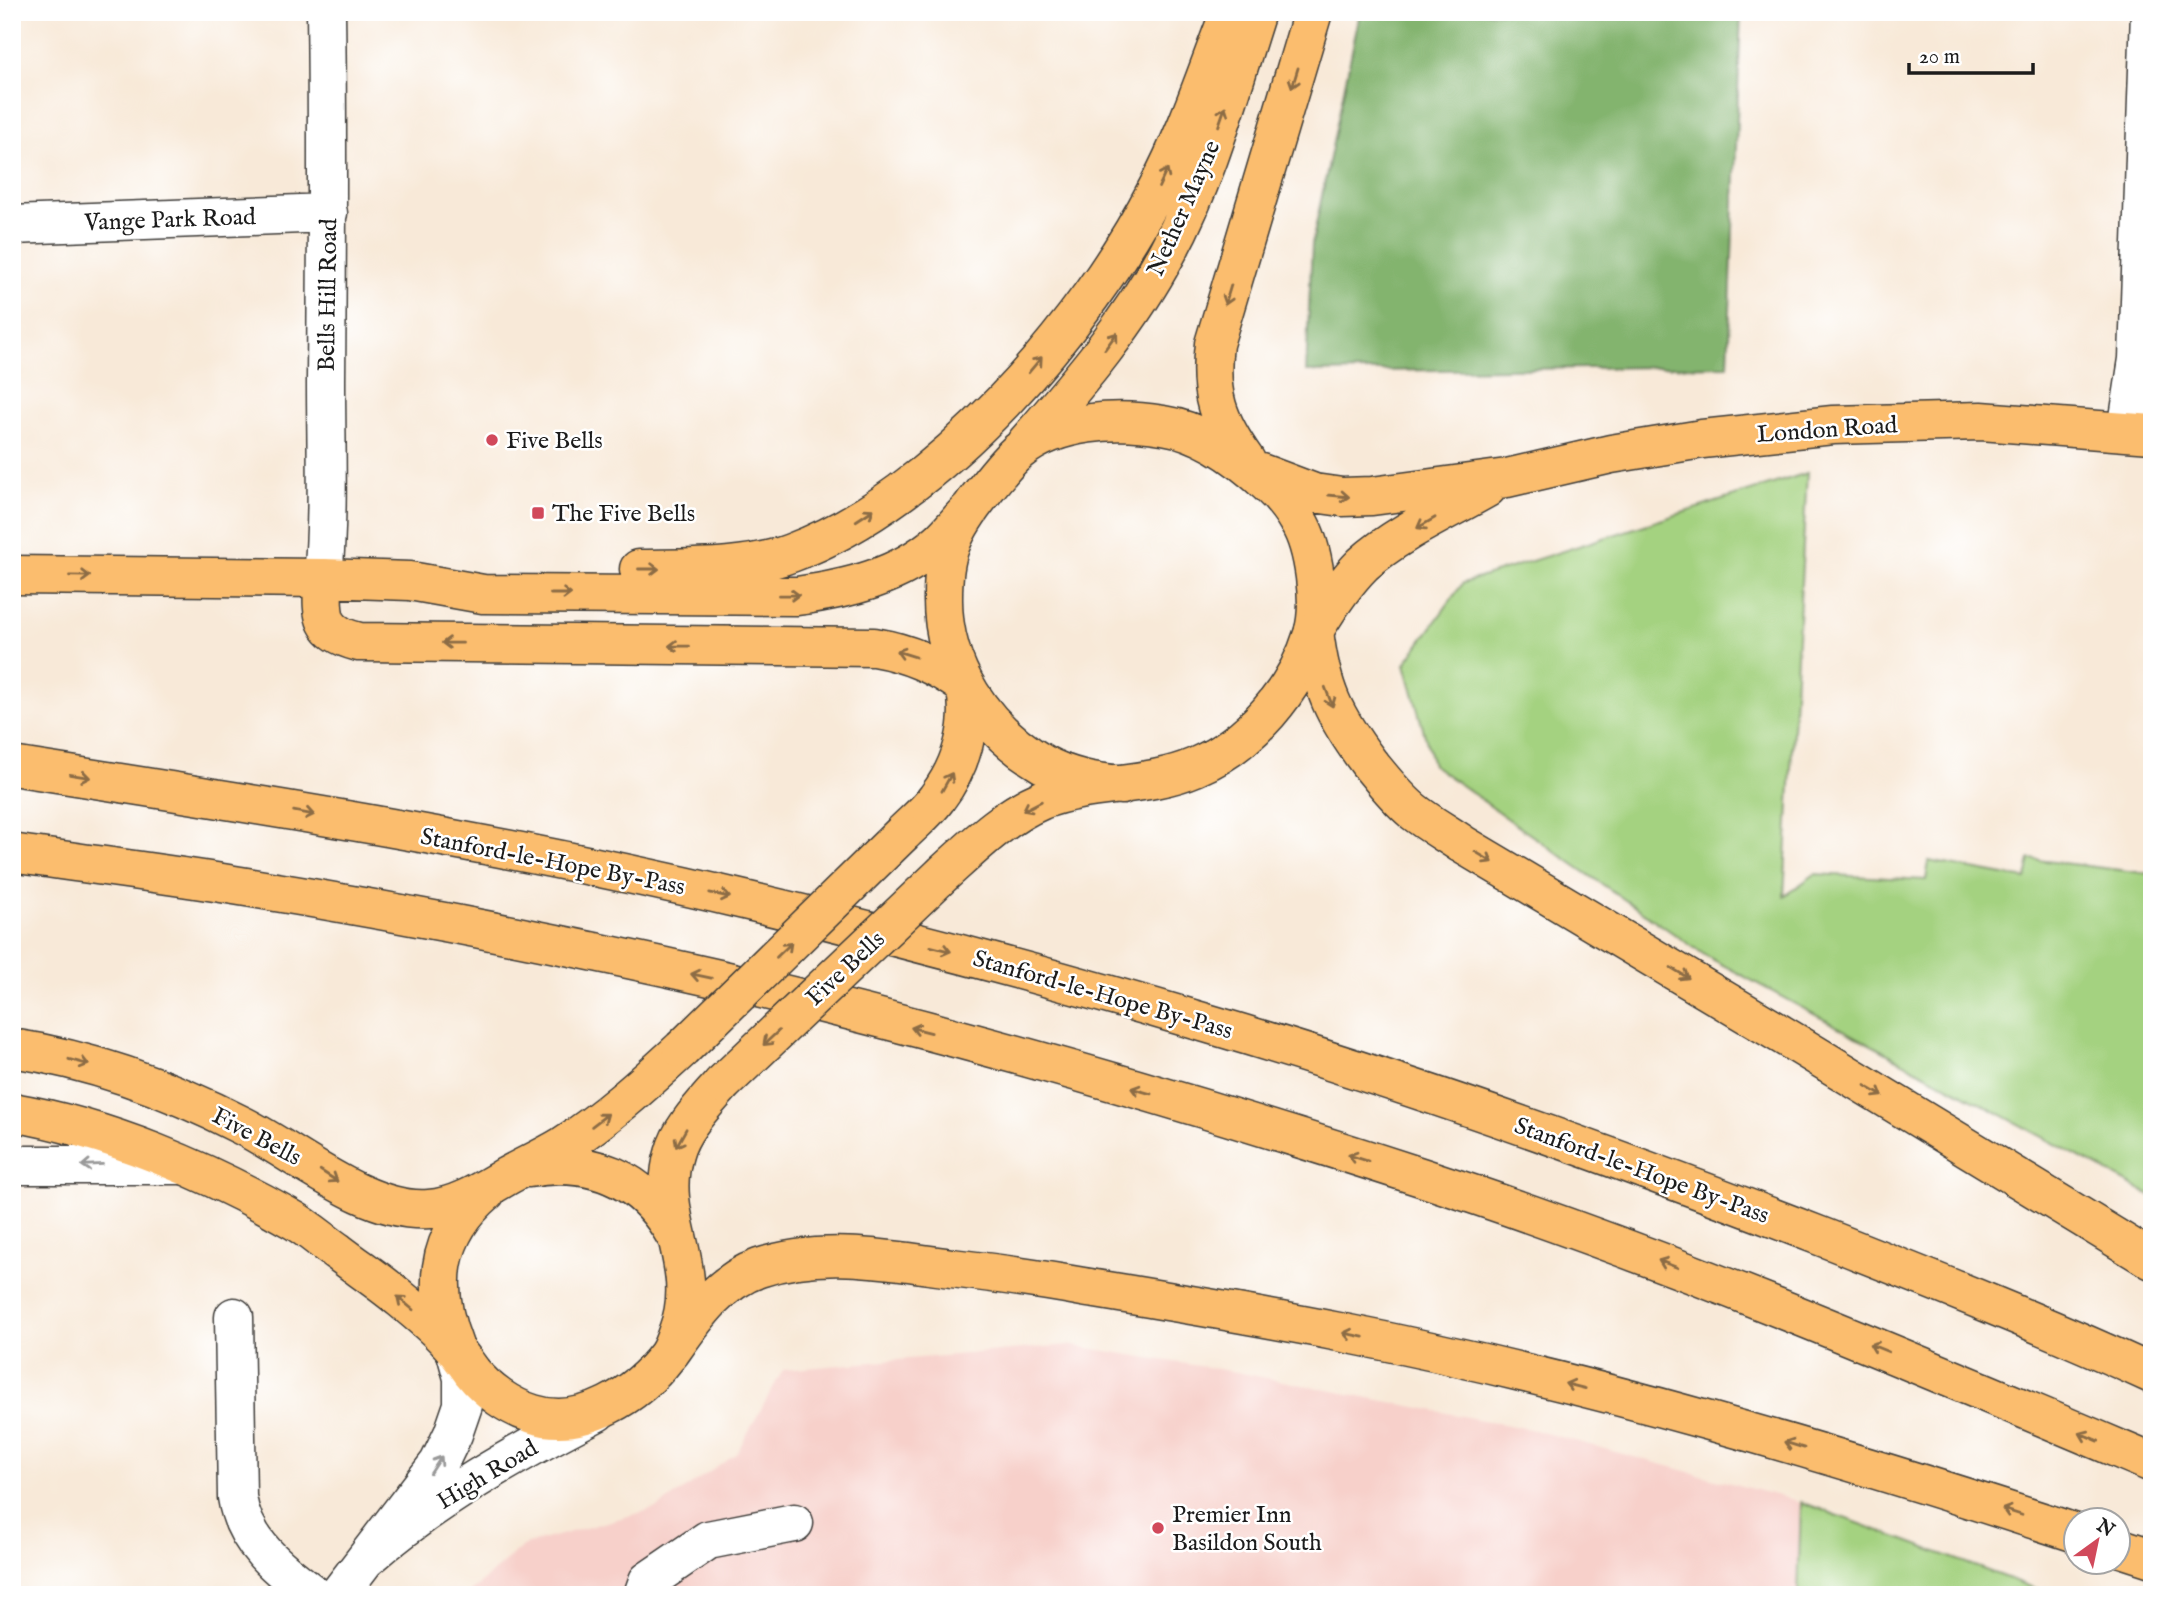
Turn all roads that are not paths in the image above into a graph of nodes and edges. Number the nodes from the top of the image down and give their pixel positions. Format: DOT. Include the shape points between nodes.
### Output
graph roads {
  1 [pos="326,12"];
  2 [pos="1230,12"];
  3 [pos="1256,12"];
  4 [pos="1313,12"];
  5 [pos="2150,12"];
  6 [pos="328,213"];
  7 [pos="12,225"];
  8 [pos="2140,433"];
  9 [pos="1020,450"];
  10 [pos="1251,468"];
  11 [pos="1507,478"];
  12 [pos="970,510"];
  13 [pos="12,575"];
  14 [pos="323,578"];
  15 [pos="410,581"];
  16 [pos="1314,631"];
  17 [pos="965,686"];
  18 [pos="12,766"];
  19 [pos="1122,785"];
  20 [pos="12,853"];
  21 [pos="12,1048"];
  22 [pos="12,1112"];
  23 [pos="12,1165"];
  24 [pos="185,1166"];
  25 [pos="508,1176"];
  26 [pos="678,1239"];
  27 [pos="2152,1260"];
  28 [pos="234,1317"];
  29 [pos="455,1349"];
  30 [pos="670,1353"];
  31 [pos="2152,1374"];
  32 [pos="616,1402"];
  33 [pos="2152,1463"];
  34 [pos="794,1522"];
  35 [pos="2062,1528"];
  36 [pos="2132,1551"];
  37 [pos="2152,1558"];
  38 [pos="366,1559"];
  39 [pos="314,1595"];
  40 [pos="338,1595"];
  41 [pos="643,1595"];
  1 -- 6 [label="street, Bells Hill Road"];
  15 -- 2 [label="main road, one-way" via="498,570 749,563 789,554 872,512 934,466 981,423 1040,359 1109,271 1158,187"];
  9 -- 3 [label="main road, Nether Mayne, one-way" via="1110,344 1169,249 1197,185"];
  4 -- 10 [label="main road, one-way" via="1214,344 1214,399 1234,444"];
  5 -- 8 [label="street" via="2138,359"];
  6 -- 7 [label="street, Vange Park Road"];
  6 -- 14 [label="street, Bells Hill Road" via="328,527"];
  8 -- 11 [label="main road, London Road" via="1981,421 1833,425 1702,439"];
  9 -- 10 [label="main road, Five Bells" via="1054,432 1092,423 1131,421 1167,425 1199,436"];
  9 -- 12 [label="main road, Five Bells"];
  10 -- 11 [label="main road, London Road, one-way" via="1314,493 1342,497"];
  10 -- 16 [label="main road, Five Bells" via="1281,496 1300,524 1318,598"];
  11 -- 16 [label="main road, London Road, one-way" via="1386,546 1343,587"];
  15 -- 12 [label="main road, one-way" via="483,594 808,594 867,582 907,564"];
  12 -- 17 [label="main road, Five Bells" via="951,543 943,575 947,643"];
  13 -- 14 [label="main road, one-way"];
  14 -- 15 [label="main road"];
  17 -- 14 [label="main road, one-way" via="928,662 874,647 359,642 331,631 324,621"];
  16 -- 19 [label="main road, Five Bells" via="1278,701 1255,726 1196,767"];
  16 -- 27 [label="main road, one-way" via="1328,698 1343,729 1389,789 1413,811"];
  17 -- 19 [label="main road, Five Bells" via="1009,739 1045,765 1083,780"];
  25 -- 17 [label="main road, Five Bells, one-way, bridge" via="602,1119 682,1049 937,799 969,724"];
  18 -- 31 [label="main road, Stanford-le-Hope By-Pass, one-way" via="509,850 735,898 1049,978 1433,1094 1670,1179 1945,1285"];
  19 -- 26 [label="main road, Five Bells, one-way, bridge" via="1077,790 1011,817 944,873 722,1084 674,1152 669,1179"];
  33 -- 20 [label="main road, one-way" via="1668,1264 1423,1178 966,1041 720,980 486,931 248,887"];
  21 -- 25 [label="main road, Five Bells, one-way" via="118,1073 198,1105 255,1132 376,1202 403,1209 431,1209 461,1201"];
  22 -- 24 [label="main road, Five Bells" via="119,1140"];
  24 -- 23 [label="street, one-way"];
  29 -- 24 [label="main road, Five Bells, one-way" via="399,1297 292,1219"];
  25 -- 26 [label="main road, Five Bells" via="546,1165 596,1168 643,1194 663,1214"];
  25 -- 29 [label="main road, Five Bells" via="475,1201 452,1231 443,1256 439,1287"];
  26 -- 30 [label="main road, Five Bells" via="687,1294"];
  28 -- 39 [label="street" via="239,1513 265,1553"];
  29 -- 32 [label="main road, Five Bells" via="494,1394 536,1415 558,1418"];
  38 -- 29 [label="street, High Road, one-way" via="439,1462 453,1434 463,1405 463,1378"];
  30 -- 32 [label="main road, Five Bells" via="648,1378"];
  35 -- 30 [label="main road, one-way" via="1757,1434 1474,1361 1205,1307 885,1259 812,1256 758,1268 713,1296"];
  32 -- 38 [label="street, High Road" via="450,1495 402,1527"];
  34 -- 41 [label="street" via="708,1540 648,1581"];
  36 -- 37 [label="main road"];
  38 -- 40 [label="street, High Road"];
}
